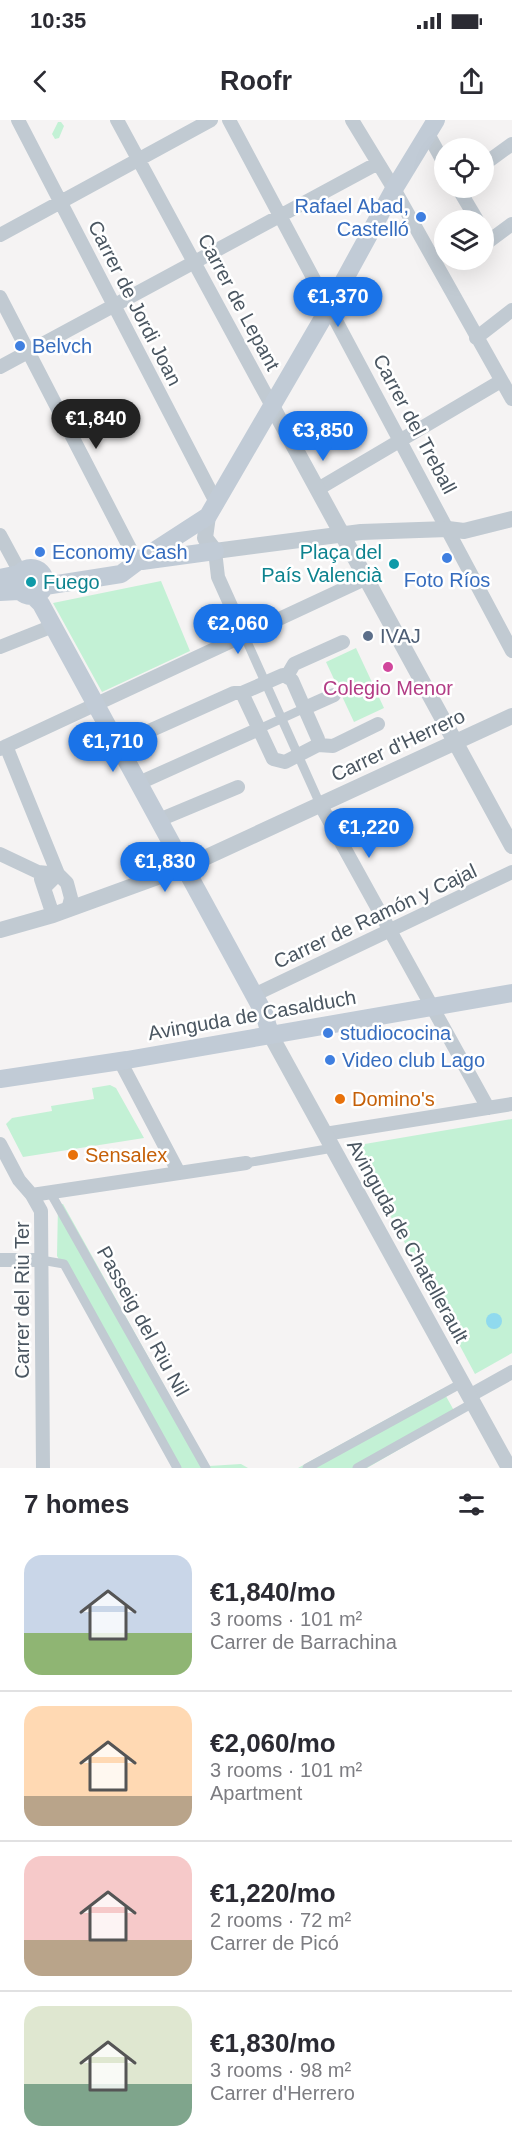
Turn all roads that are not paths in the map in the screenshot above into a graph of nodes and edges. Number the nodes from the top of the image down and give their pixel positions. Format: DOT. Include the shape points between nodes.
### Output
graph roads {
  1 [pos="18,120"];
  2 [pos="117,120"];
  3 [pos="211,120"];
  4 [pos="229,120"];
  5 [pos="352,120"];
  6 [pos="432,127"];
  7 [pos="512,144"];
  8 [pos="494,157"];
  9 [pos="138,160"];
  10 [pos="378,163"];
  11 [pos="394,189"];
  12 [pos="60,202"];
  13 [pos="281,216"];
  14 [pos="512,224"];
  15 [pos="494,232"];
  16 [pos="0,235"];
  17 [pos="194,263"];
  18 [pos="0,297"];
  19 [pos="114,306"];
  20 [pos="330,306"];
  21 [pos="512,310"];
  22 [pos="476,338"];
  23 [pos="28,352"];
  24 [pos="0,367"];
  25 [pos="501,381"];
  26 [pos="512,399"];
  27 [pos="272,406"];
  28 [pos="401,440"];
  29 [pos="318,489"];
  30 [pos="212,510"];
  31 [pos="512,519"];
  32 [pos="448,529"];
  33 [pos="0,535"];
  34 [pos="344,535"];
  35 [pos="215,551"];
  36 [pos="136,562"];
  37 [pos="0,578"];
  38 [pos="367,578"];
  39 [pos="33,586"];
  40 [pos="0,592"];
  41 [pos="53,626"];
  42 [pos="244,634"];
  43 [pos="343,642"];
  44 [pos="0,647"];
  45 [pos="512,651"];
  46 [pos="287,676"];
  47 [pos="266,683"];
  48 [pos="242,693"];
  49 [pos="334,695"];
  50 [pos="96,705"];
  51 [pos="304,708"];
  52 [pos="512,716"];
  53 [pos="282,719"];
  54 [pos="378,724"];
  55 [pos="259,729"];
  56 [pos="456,742"];
  57 [pos="118,745"];
  58 [pos="318,745"];
  59 [pos="3,747"];
  60 [pos="298,756"];
  61 [pos="139,783"];
  62 [pos="238,786"];
  63 [pos="320,804"];
  64 [pos="159,820"];
  65 [pos="512,846"];
  66 [pos="0,854"];
  67 [pos="184,867"];
  68 [pos="38,872"];
  69 [pos="512,872"];
  70 [pos="58,874"];
  71 [pos="44,888"];
  72 [pos="60,912"];
  73 [pos="0,930"];
  74 [pos="390,930"];
  75 [pos="512,993"];
  76 [pos="254,995"];
  77 [pos="432,1006"];
  78 [pos="270,1034"];
  79 [pos="120,1061"];
  80 [pos="0,1079"];
  81 [pos="512,1104"];
  82 [pos="488,1108"];
  83 [pos="329,1141"];
  84 [pos="0,1144"];
  85 [pos="246,1163"];
  86 [pos="179,1173"];
  87 [pos="50,1192"];
  88 [pos="32,1195"];
  89 [pos="0,1260"];
  90 [pos="41,1260"];
  91 [pos="512,1372"];
  92 [pos="468,1394"];
  93 [pos="362,1467"];
  94 [pos="43,1468"];
  95 [pos="177,1468"];
  96 [pos="206,1468"];
  97 [pos="307,1468"];
  98 [pos="509,1468"];
  1 -- 12 [label="street, Carrer de Jordi Joan"];
  2 -- 9 [label="street, Carrer de Lepant"];
  3 -- 9 [label="street"];
  4 -- 13 [label="street, Carrer del Treball"];
  5 -- 10 [label="street"];
  6 -- 11 [label="main road"];
  7 -- 8 [label="street"];
  9 -- 12 [label="street"];
  9 -- 17 [label="street, Carrer de Lepant"];
  10 -- 11 [label="street"];
  10 -- 13 [label="street"];
  11 -- 20 [label="main road"];
  11 -- 22 [label="street"];
  12 -- 16 [label="street"];
  12 -- 19 [label="street, Carrer de Jordi Joan"];
  13 -- 17 [label="street"];
  13 -- 20 [label="street, Carrer del Treball"];
  14 -- 15 [label="street"];
  17 -- 19 [label="street"];
  17 -- 27 [label="street, Carrer de Lepant"];
  18 -- 23 [label="street"];
  19 -- 23 [label="street"];
  19 -- 30 [label="street, Carrer de Jordi Joan"];
  20 -- 27 [label="main road"];
  20 -- 28 [label="street, Carrer del Treball"];
  21 -- 22 [label="street"];
  22 -- 25 [label="street"];
  23 -- 24 [label="street"];
  23 -- 36 [label="street"];
  25 -- 26 [label="street"];
  25 -- 28 [label="street"];
  27 -- 29 [label="street, Carrer de Lepant"];
  27 -- 30 [label="main road"];
  28 -- 29 [label="street"];
  28 -- 32 [label="street, Carrer del Treball"];
  29 -- 34 [label="street, Carrer de Lepant"];
  30 -- 35 [label="street" via="206,538"];
  30 -- 36 [label="main road"];
  31 -- 32 [label="street" via="465,531"];
  32 -- 34 [label="street"];
  32 -- 45 [label="street, Carrer del Treball"];
  33 -- 39 [label="street"];
  34 -- 35 [label="street"];
  34 -- 38 [label="street, Carrer de Lepant"];
  35 -- 36 [label="main road"];
  35 -- 42 [label="street" via="218,577"];
  36 -- 39 [label="main road" via="67,572"];
  37 -- 39 [label="main road"];
  38 -- 42 [label="street"];
  38 -- 56 [label="street, Carrer de Lepant"];
  39 -- 40 [label="main road"];
  39 -- 41 [label="main road"];
  41 -- 44 [label="street"];
  41 -- 50 [label="main road"];
  42 -- 47 [label="street"];
  42 -- 50 [label="street"];
  43 -- 46 [label="street" via="294,664"];
  46 -- 47 [label="street"];
  46 -- 51 [label="street"];
  47 -- 48 [label="street"];
  47 -- 53 [label="street"];
  48 -- 55 [label="street"];
  48 -- 57 [label="street" via="234,693"];
  49 -- 51 [label="street"];
  50 -- 57 [label="main road"];
  50 -- 59 [label="street"];
  51 -- 53 [label="street"];
  51 -- 58 [label="street"];
  52 -- 56 [label="street, Carrer d'Herrero"];
  53 -- 55 [label="street"];
  53 -- 60 [label="street"];
  54 -- 58 [label="street" via="333,746"];
  55 -- 60 [label="street" via="273,759 285,762"];
  55 -- 61 [label="street"];
  56 -- 63 [label="street, Carrer d'Herrero"];
  56 -- 65 [label="street, Carrer de Lepant"];
  57 -- 61 [label="main road"];
  58 -- 60 [label="street"];
  59 -- 70 [label="street"];
  60 -- 63 [label="street"];
  61 -- 64 [label="main road"];
  62 -- 64 [label="street"];
  63 -- 67 [label="street, Carrer d'Herrero"];
  63 -- 74 [label="street"];
  64 -- 67 [label="main road"];
  66 -- 68 [label="street"];
  67 -- 72 [label="street, Carrer d'Herrero"];
  67 -- 76 [label="main road"];
  68 -- 70 [label="street"];
  68 -- 71 [label="street"];
  69 -- 74 [label="street, Carrer de Ramón y Cajal"];
  70 -- 71 [label="street"];
  70 -- 72 [label="street" via="67,883 70,898"];
  71 -- 72 [label="street"];
  72 -- 73 [label="street, Carrer d'Herrero"];
  74 -- 76 [label="street, Carrer de Ramón y Cajal"];
  74 -- 77 [label="street"];
  75 -- 77 [label="main road, Avinguda de Casalduch"];
  76 -- 78 [label="main road"];
  77 -- 78 [label="main road, Avinguda de Casalduch"];
  77 -- 82 [label="street"];
  78 -- 79 [label="main road, Avinguda de Casalduch"];
  78 -- 83 [label="street, Avinguda de Chatellerault"];
  79 -- 80 [label="main road, Avinguda de Casalduch"];
  79 -- 86 [label="street"];
  81 -- 82 [label="street"];
  82 -- 83 [label="street"];
  83 -- 85 [label="street"];
  83 -- 92 [label="street, Avinguda de Chatellerault"];
  84 -- 88 [label="street, Carrer del Riu Ter" via="19,1180"];
  85 -- 86 [label="street"];
  86 -- 87 [label="street"];
  87 -- 88 [label="street"];
  87 -- 96 [label="street, Passeig del Riu Nil"];
  88 -- 90 [label="street, Carrer del Riu Ter" via="41,1211"];
  89 -- 90 [label="street"];
  90 -- 94 [label="street, Carrer del Riu Ter"];
  90 -- 95 [label="street, Passeig del Riu Nil" via="64,1264"];
  91 -- 92 [label="street"];
  92 -- 93 [label="street"];
  92 -- 97 [label="street"];
  92 -- 98 [label="street, Avinguda de Chatellerault"];
}
